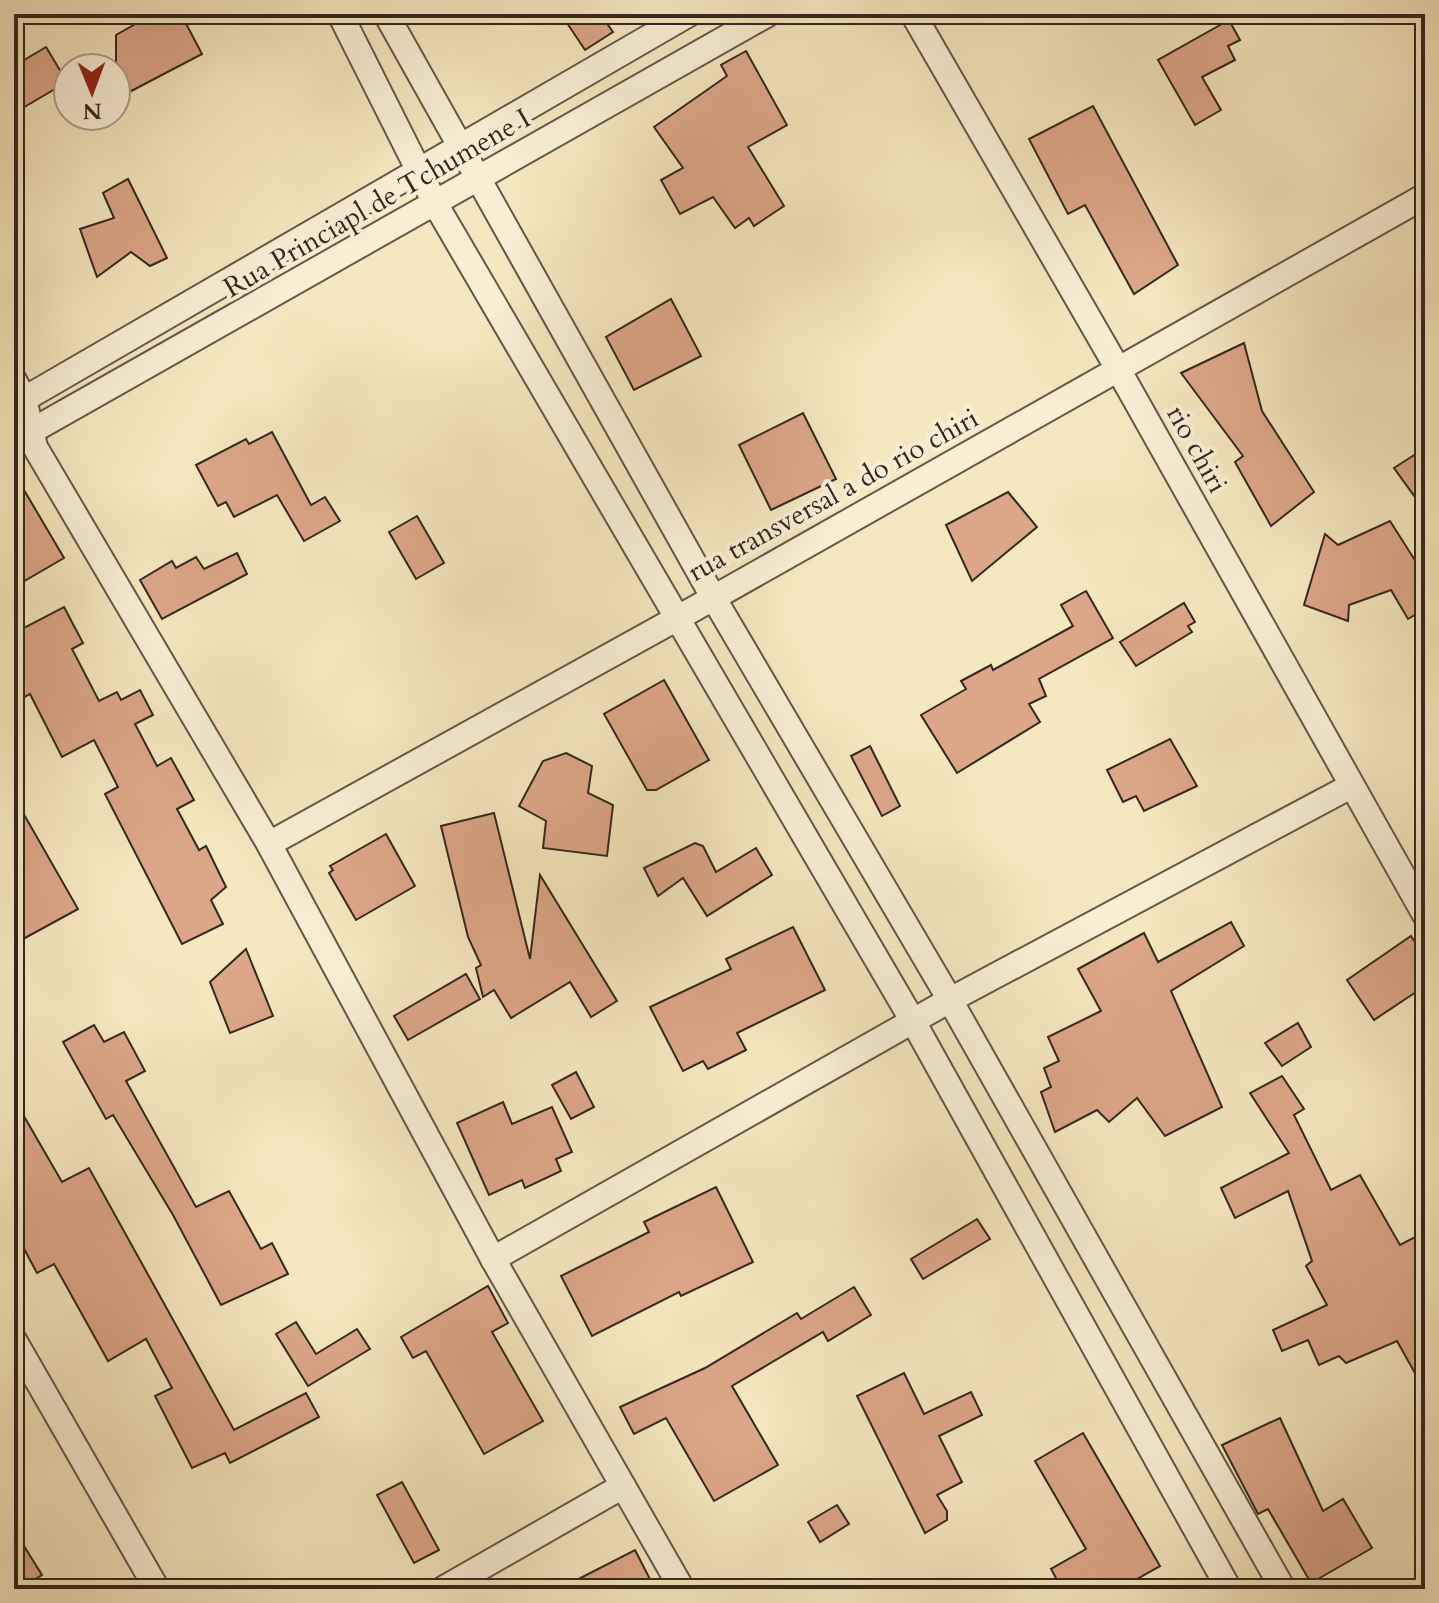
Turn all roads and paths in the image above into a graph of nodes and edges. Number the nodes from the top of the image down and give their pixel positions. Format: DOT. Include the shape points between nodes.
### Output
graph roads {
  1 [pos="340,14"];
  2 [pos="386,14"];
  3 [pos="689,14"];
  4 [pos="768,14"];
  5 [pos="913,14"];
  6 [pos="460,149"];
  7 [pos="418,171"];
  8 [pos="477,180"];
  9 [pos="1425,196"];
  10 [pos="436,205"];
  11 [pos="1118,369"];
  12 [pos="17,395"];
  13 [pos="23,436"];
  14 [pos="713,597"];
  15 [pos="676,619"];
  16 [pos="1351,786"];
  17 [pos="269,844"];
  18 [pos="1425,915"];
  19 [pos="950,1000"];
  20 [pos="914,1023"];
  21 [pos="493,1259"];
  22 [pos="14,1340"];
  23 [pos="623,1486"];
  24 [pos="157,1589"];
  25 [pos="443,1589"];
  26 [pos="682,1589"];
  27 [pos="1229,1589"];
  28 [pos="1283,1589"];
  1 -- 7 [label="street"];
  2 -- 6 [label="street"];
  3 -- 6 [label="street, Rua Princiapl de Tchumene I"];
  4 -- 8 [label="street, Rua Princiapl de Tchumene I"];
  5 -- 11 [label="street, rio chiri"];
  6 -- 7 [label="street, Rua Princiapl de Tchumene I"];
  6 -- 8 [label="street"];
  7 -- 10 [label="street"];
  7 -- 12 [label="street, Rua Princiapl de Tchumene I"];
  8 -- 10 [label="street, Rua Princiapl de Tchumene I"];
  8 -- 14 [label="street"];
  9 -- 11 [label="street, rua transversal a do rio chiri"];
  10 -- 13 [label="street, Rua Princiapl de Tchumene I"];
  10 -- 15 [label="street"];
  11 -- 14 [label="street, rua transversal a do rio chiri"];
  11 -- 16 [label="street, rio chiri"];
  12 -- 13 [label="street"];
  13 -- 17 [label="street" via="35,447"];
  14 -- 15 [label="street, rua transversal a do rio chiri"];
  14 -- 19 [label="street"];
  15 -- 17 [label="street, rua transversal a do rio chiri"];
  15 -- 20 [label="street"];
  16 -- 18 [label="street, rio chiri"];
  16 -- 19 [label="street"];
  17 -- 21 [label="street"];
  19 -- 20 [label="street"];
  19 -- 28 [label="street"];
  20 -- 21 [label="street"];
  20 -- 27 [label="street"];
  21 -- 23 [label="street"];
  22 -- 24 [label="street"];
  23 -- 25 [label="street"];
  23 -- 26 [label="street"];
}
